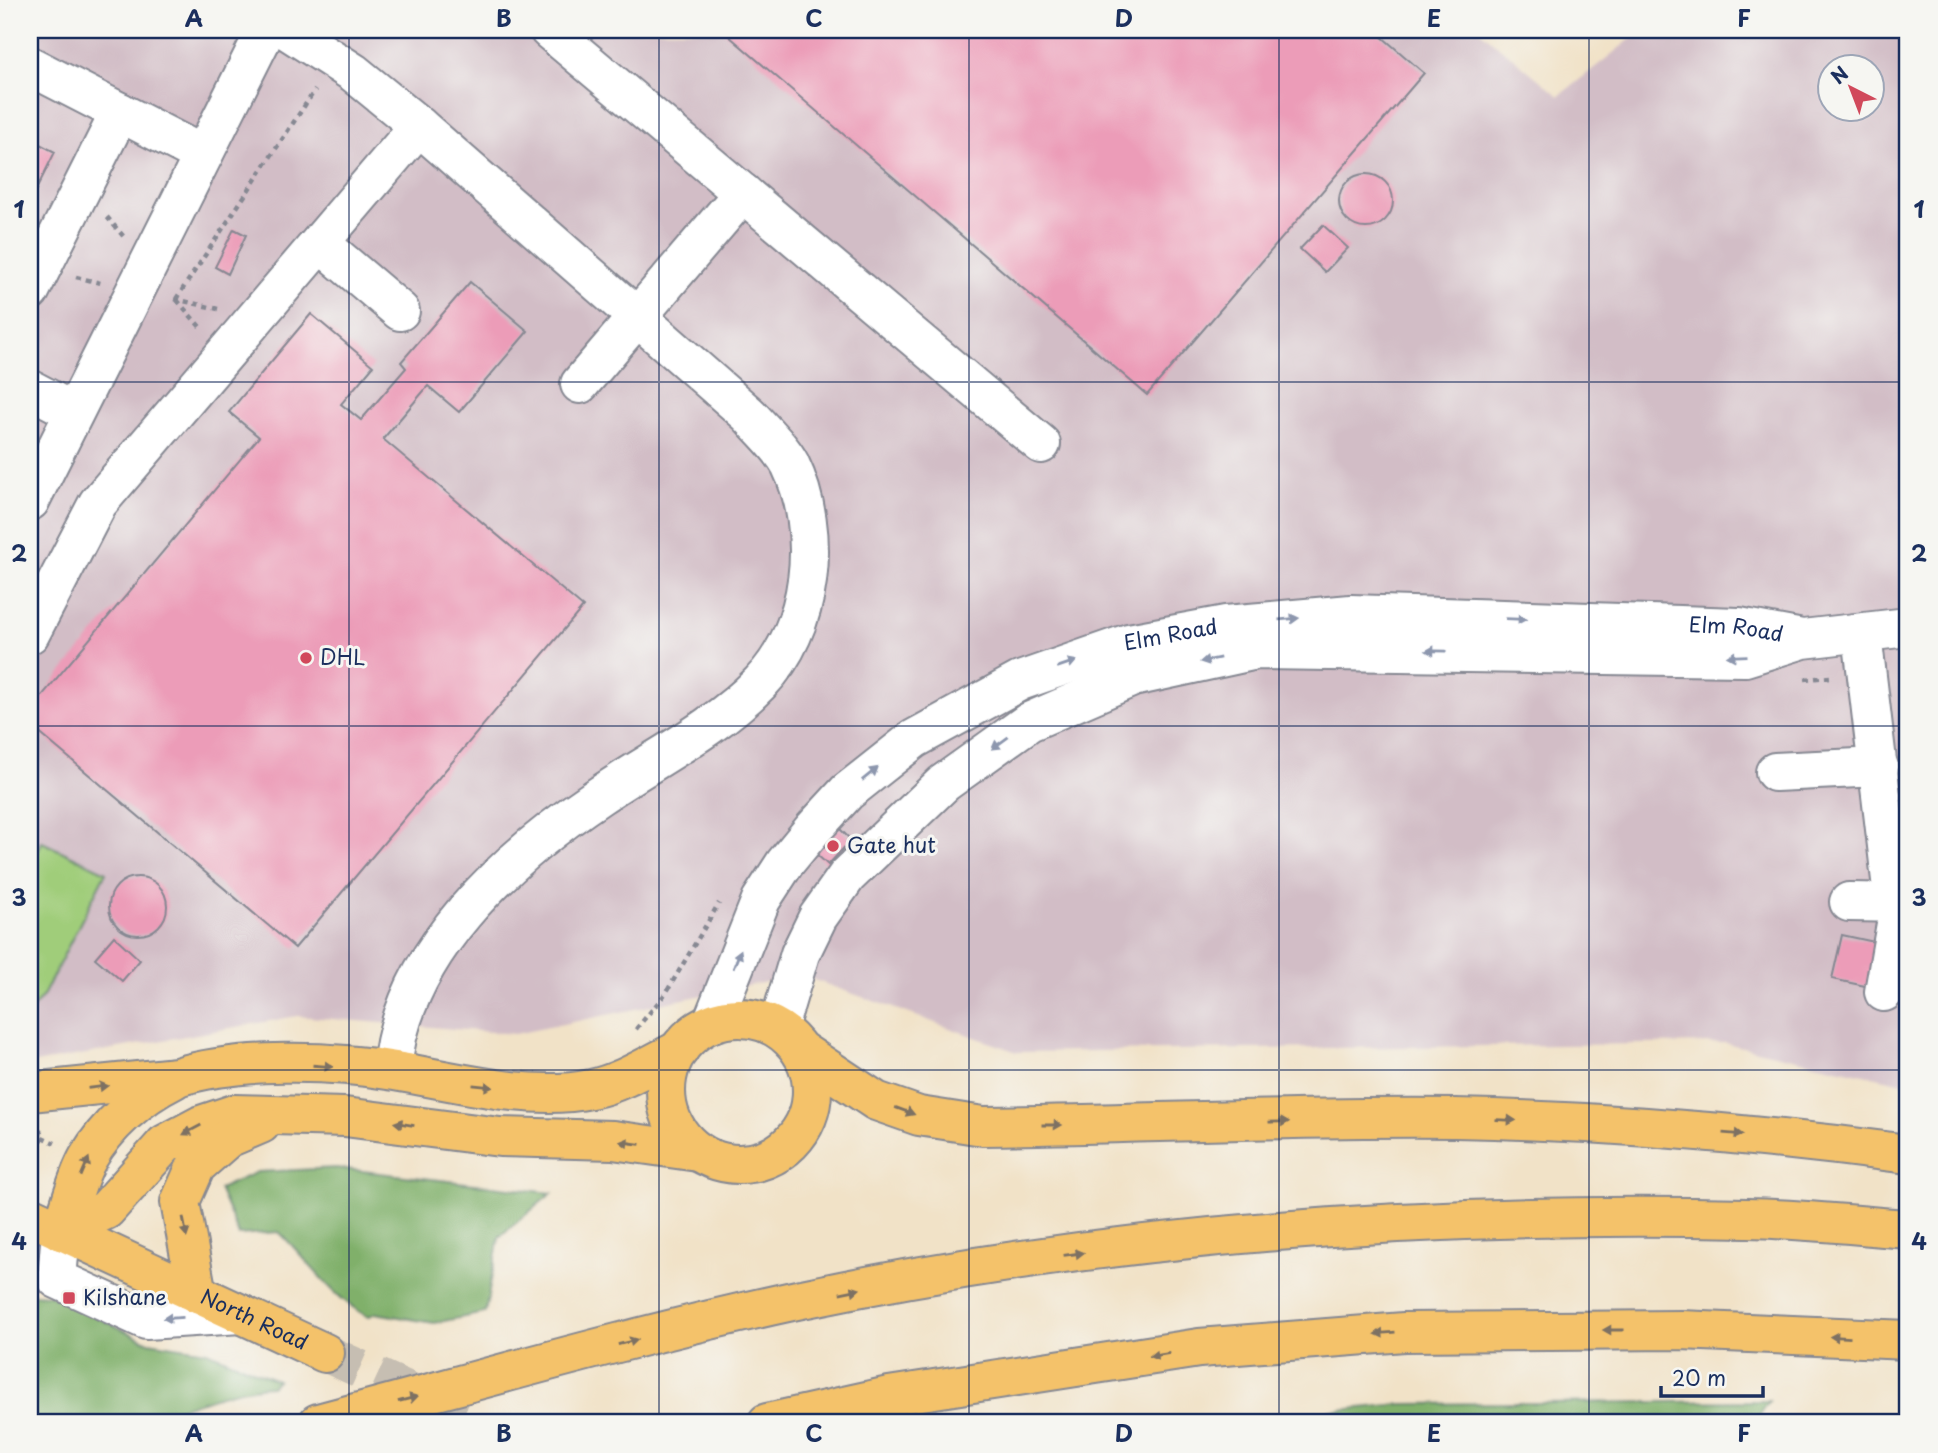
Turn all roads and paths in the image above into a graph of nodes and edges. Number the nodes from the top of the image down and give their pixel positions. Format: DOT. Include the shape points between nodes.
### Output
graph roads {
  1 [pos="266,30"];
  2 [pos="287,30"];
  3 [pos="549,30"];
  4 [pos="335,60"];
  5 [pos="30,66"];
  6 [pos="120,113"];
  7 [pos="419,126"];
  8 [pos="203,155"];
  9 [pos="743,193"];
  10 [pos="320,243"];
  11 [pos="30,291"];
  12 [pos="176,299"];
  13 [pos="400,311"];
  14 [pos="637,317"];
  15 [pos="580,384"];
  16 [pos="30,389"];
  17 [pos="74,412"];
  18 [pos="1041,444"];
  19 [pos="30,501"];
  20 [pos="1908,627"];
  21 [pos="30,634"];
  22 [pos="1862,634"];
  23 [pos="1803,639"];
  24 [pos="1837,677"];
  25 [pos="1798,680"];
  26 [pos="1879,767"];
  27 [pos="1775,772"];
  28 [pos="1849,902"];
  29 [pos="1904,902"];
  30 [pos="1884,992"];
  31 [pos="712,1023"];
  32 [pos="790,1040"];
  33 [pos="679,1050"];
  34 [pos="392,1070"];
  35 [pos="177,1077"];
  36 [pos="30,1093"];
  37 [pos="282,1115"];
  38 [pos="698,1152"];
  39 [pos="1908,1154"];
  40 [pos="46,1223"];
  41 [pos="1908,1229"];
  42 [pos="30,1266"];
  43 [pos="197,1294"];
  44 [pos="241,1314"];
  45 [pos="1908,1340"];
  46 [pos="325,1353"];
  47 [pos="318,1423"];
  48 [pos="767,1423"];
  1 -- 8 [label="street"];
  2 -- 4 [label="street"];
  3 -- 9 [label="street"];
  4 -- 7 [label="street"];
  4 -- 12 [label="path"];
  5 -- 6 [label="street"];
  6 -- 8 [label="street"];
  6 -- 11 [label="street"];
  7 -- 10 [label="street"];
  7 -- 14 [label="street"];
  8 -- 17 [label="street"];
  9 -- 14 [label="street"];
  9 -- 18 [label="street"];
  10 -- 13 [label="street"];
  10 -- 21 [label="street" via="98,503"];
  14 -- 15 [label="street"];
  14 -- 34 [label="street" via="749,415 789,464 806,519 808,573 794,635 761,682 712,723 599,795 489,884 446,936 402,1013"];
  16 -- 17 [label="street"];
  17 -- 19 [label="street"];
  20 -- 22 [label="street, Elm Road"];
  22 -- 23 [label="street, Elm Road"];
  22 -- 26 [label="street"];
  31 -- 23 [label="street, Elm Road, one-way" via="761,900 785,863 847,792 914,739 1020,681 1068,664 1129,643 1214,627 1351,614 1739,627"];
  23 -- 32 [label="street, Elm Road, one-way" via="1745,657 1256,650 1133,677 1029,722 944,783 847,876 818,917 800,954"];
  24 -- 25 [label="path"];
  26 -- 27 [label="street"];
  26 -- 29 [label="street" via="1891,880"];
  28 -- 29 [label="street"];
  29 -- 30 [label="street"];
  31 -- 32 [label="main road" via="757,1019"];
  31 -- 33 [label="main road" via="693,1034"];
  32 -- 38 [label="main road" via="811,1074 813,1099 806,1123 790,1144 770,1158 746,1164 721,1162"];
  32 -- 39 [label="main road, one-way" via="876,1101 919,1116 983,1126 1454,1118 1631,1125 1808,1140"];
  34 -- 33 [label="main road, one-way" via="465,1084 569,1092 613,1082"];
  33 -- 38 [label="main road" via="669,1069 668,1112 679,1134"];
  35 -- 34 [label="main road, one-way" via="248,1065"];
  36 -- 35 [label="main road, one-way"];
  40 -- 35 [label="main road, one-way" via="88,1158 127,1112"];
  38 -- 37 [label="main road, one-way" via="613,1140 500,1137 345,1117"];
  37 -- 40 [label="main road, one-way" via="234,1114 201,1125 165,1144 106,1210"];
  37 -- 43 [label="main road, one-way" via="228,1138 196,1166 180,1202"];
  40 -- 42 [label="street"];
  40 -- 43 [label="main road, North Road"];
  44 -- 40 [label="street, one-way" via="146,1320 57,1279"];
  47 -- 41 [label="main road, one-way" via="797,1300 964,1269 1174,1240 1575,1216 1751,1218"];
  43 -- 44 [label="main road, North Road"];
  44 -- 46 [label="main road, North Road"];
  45 -- 48 [label="main road, one-way" via="1681,1330 1404,1332 1186,1350 889,1396"];
}
